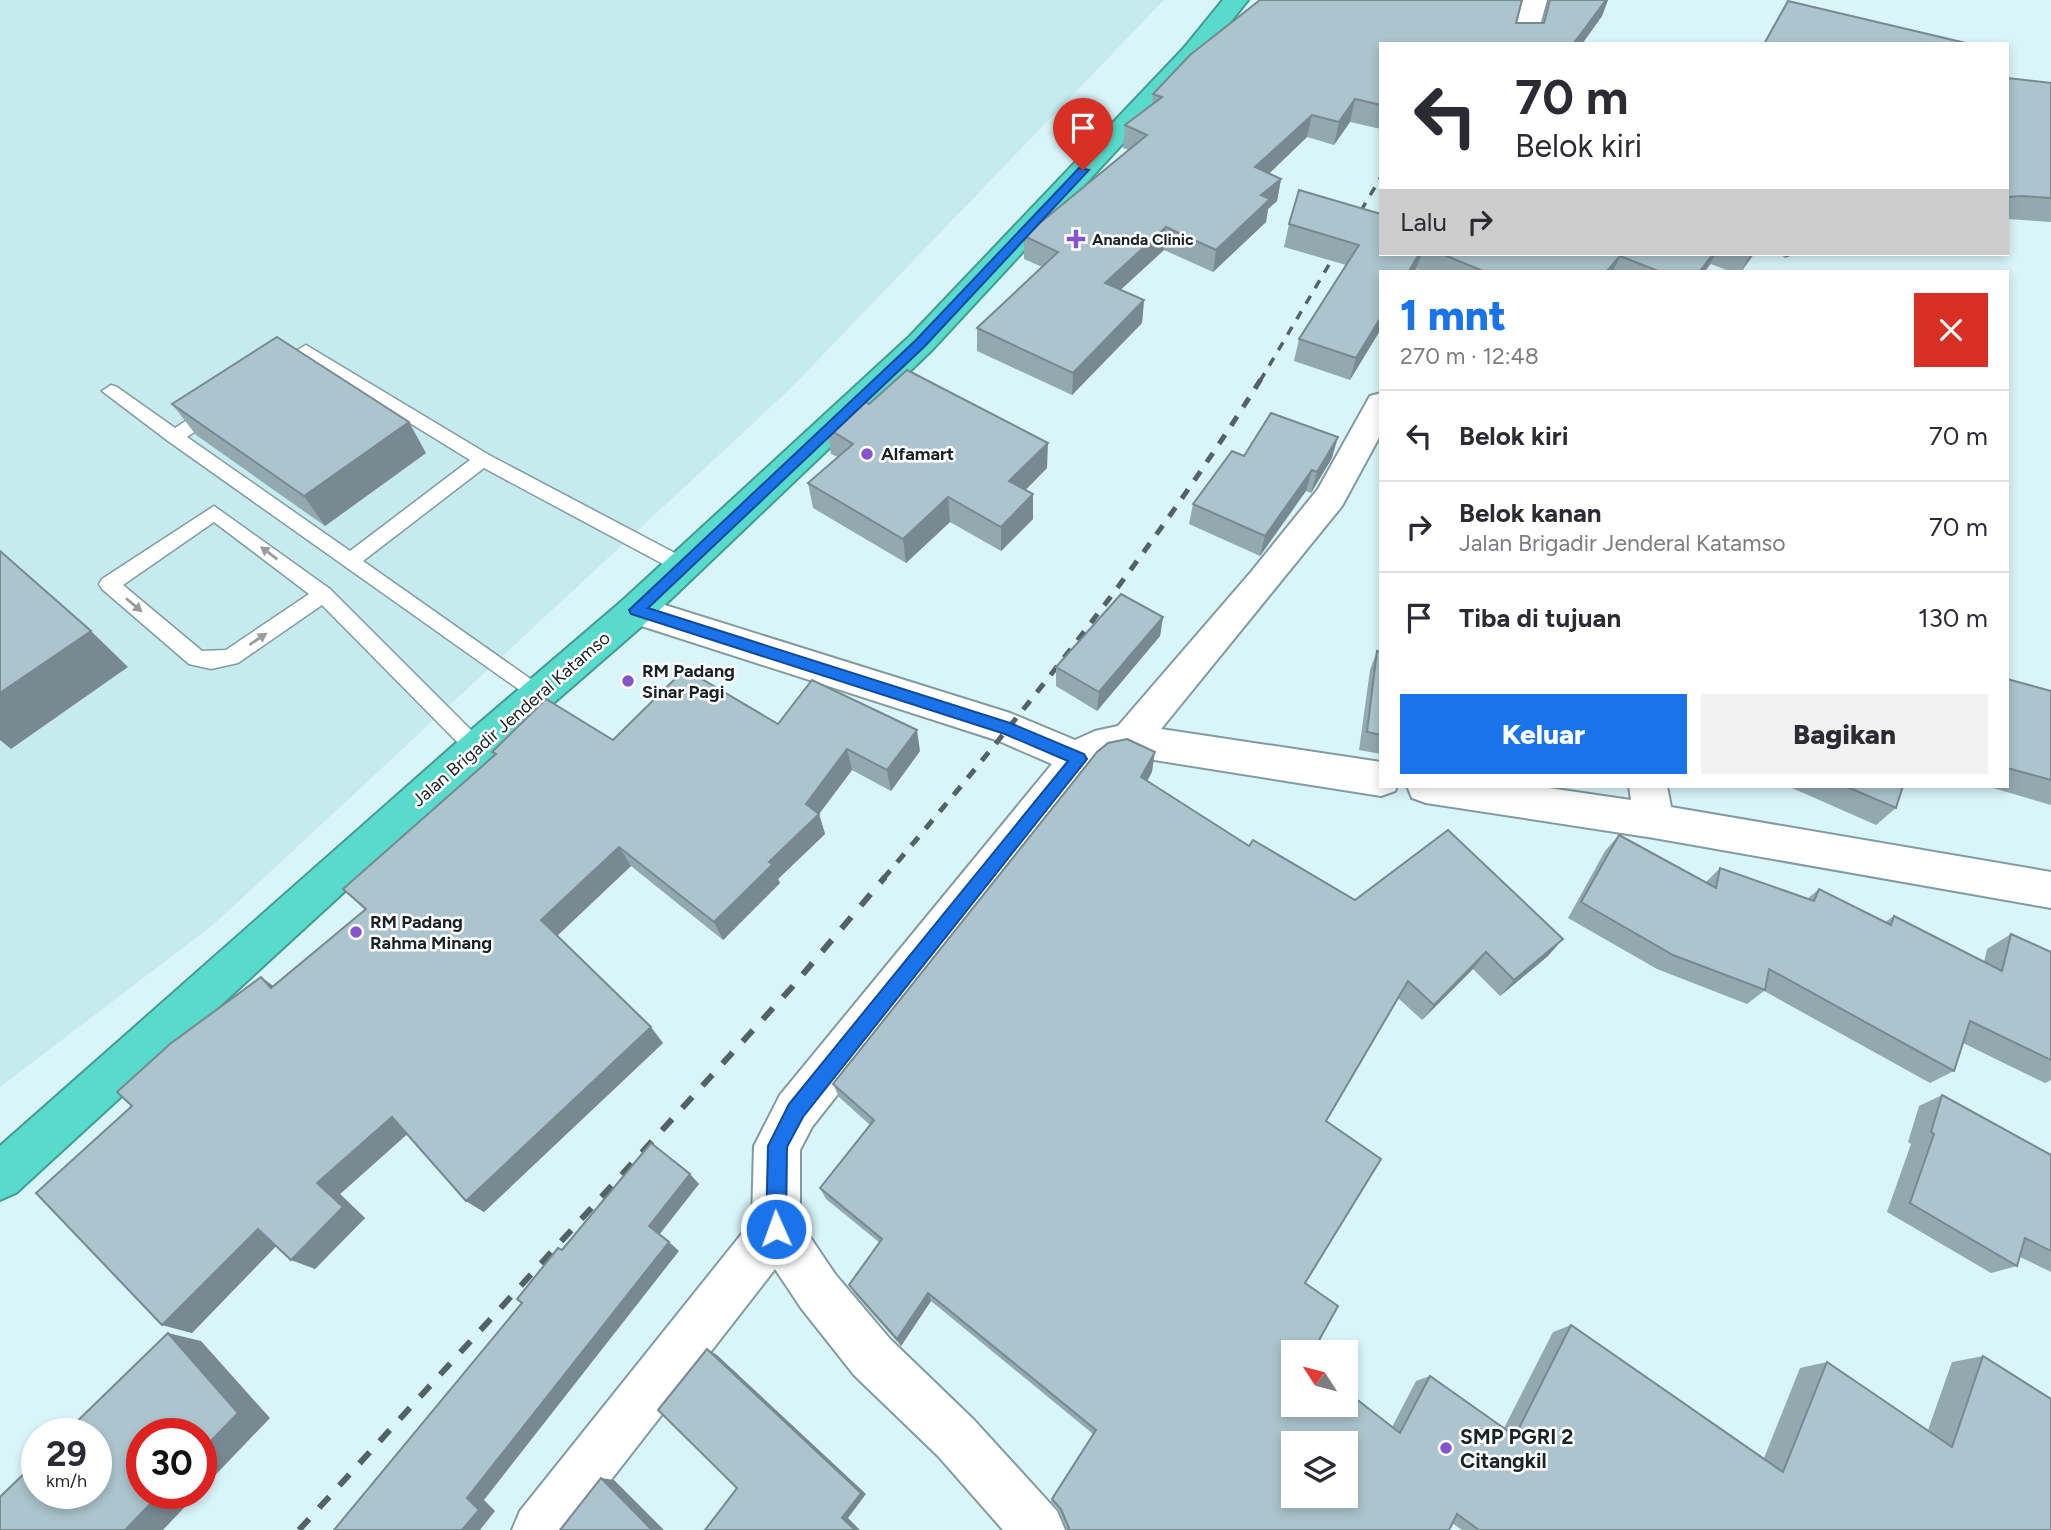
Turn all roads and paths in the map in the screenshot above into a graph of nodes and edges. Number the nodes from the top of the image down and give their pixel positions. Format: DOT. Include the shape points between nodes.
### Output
graph roads {
  1 [pos="1236,0"];
  2 [pos="1535,0"];
  3 [pos="1524,42"];
  4 [pos="262,379"];
  5 [pos="111,391"];
  6 [pos="229,401"];
  7 [pos="1379,408"];
  8 [pos="174,437"];
  9 [pos="483,460"];
  10 [pos="350,561"];
  11 [pos="683,566"];
  12 [pos="323,594"];
  13 [pos="636,610"];
  14 [pos="538,695"];
  15 [pos="1129,740"];
  16 [pos="476,748"];
  17 [pos="1079,759"];
  18 [pos="1379,779"];
  19 [pos="1452,788"];
  20 [pos="1651,803"];
  21 [pos="2051,890"];
  22 [pos="0,1177"];
  23 [pos="776,1229"];
  24 [pos="539,1530"];
  25 [pos="1038,1530"];
  1 -- 11 [label="highway, Jalan Brigadir Jenderal Katamso" via="1192,54 921,343"];
  2 -- 3 [label="street"];
  4 -- 9 [label="lane" via="306,351"];
  5 -- 8 [label="lane"];
  6 -- 8 [label="lane"];
  7 -- 15 [label="street" via="1330,497"];
  8 -- 10 [label="lane"];
  9 -- 10 [label="lane"];
  9 -- 11 [label="lane"];
  10 -- 14 [label="lane"];
  11 -- 13 [label="highway, Jalan Brigadir Jenderal Katamso"];
  12 -- 12 [label="lane, one-way" via="214,513 109,584 196,657 211,661 231,657"];
  12 -- 16 [label="lane"];
  13 -- 14 [label="highway, Jalan Brigadir Jenderal Katamso"];
  13 -- 17 [label="street" via="1010,729"];
  14 -- 16 [label="highway, Jalan Brigadir Jenderal Katamso"];
  15 -- 17 [label="street" via="1095,747"];
  15 -- 18 [label="street"];
  16 -- 22 [label="highway, Jalan Brigadir Jenderal Katamso"];
  17 -- 23 [label="street" via="796,1111 777,1146"];
  19 -- 20 [label="street"];
  20 -- 21 [label="street"];
  23 -- 24 [label="street"];
  23 -- 25 [label="street" via="818,1291 872,1357 956,1438"];
}
